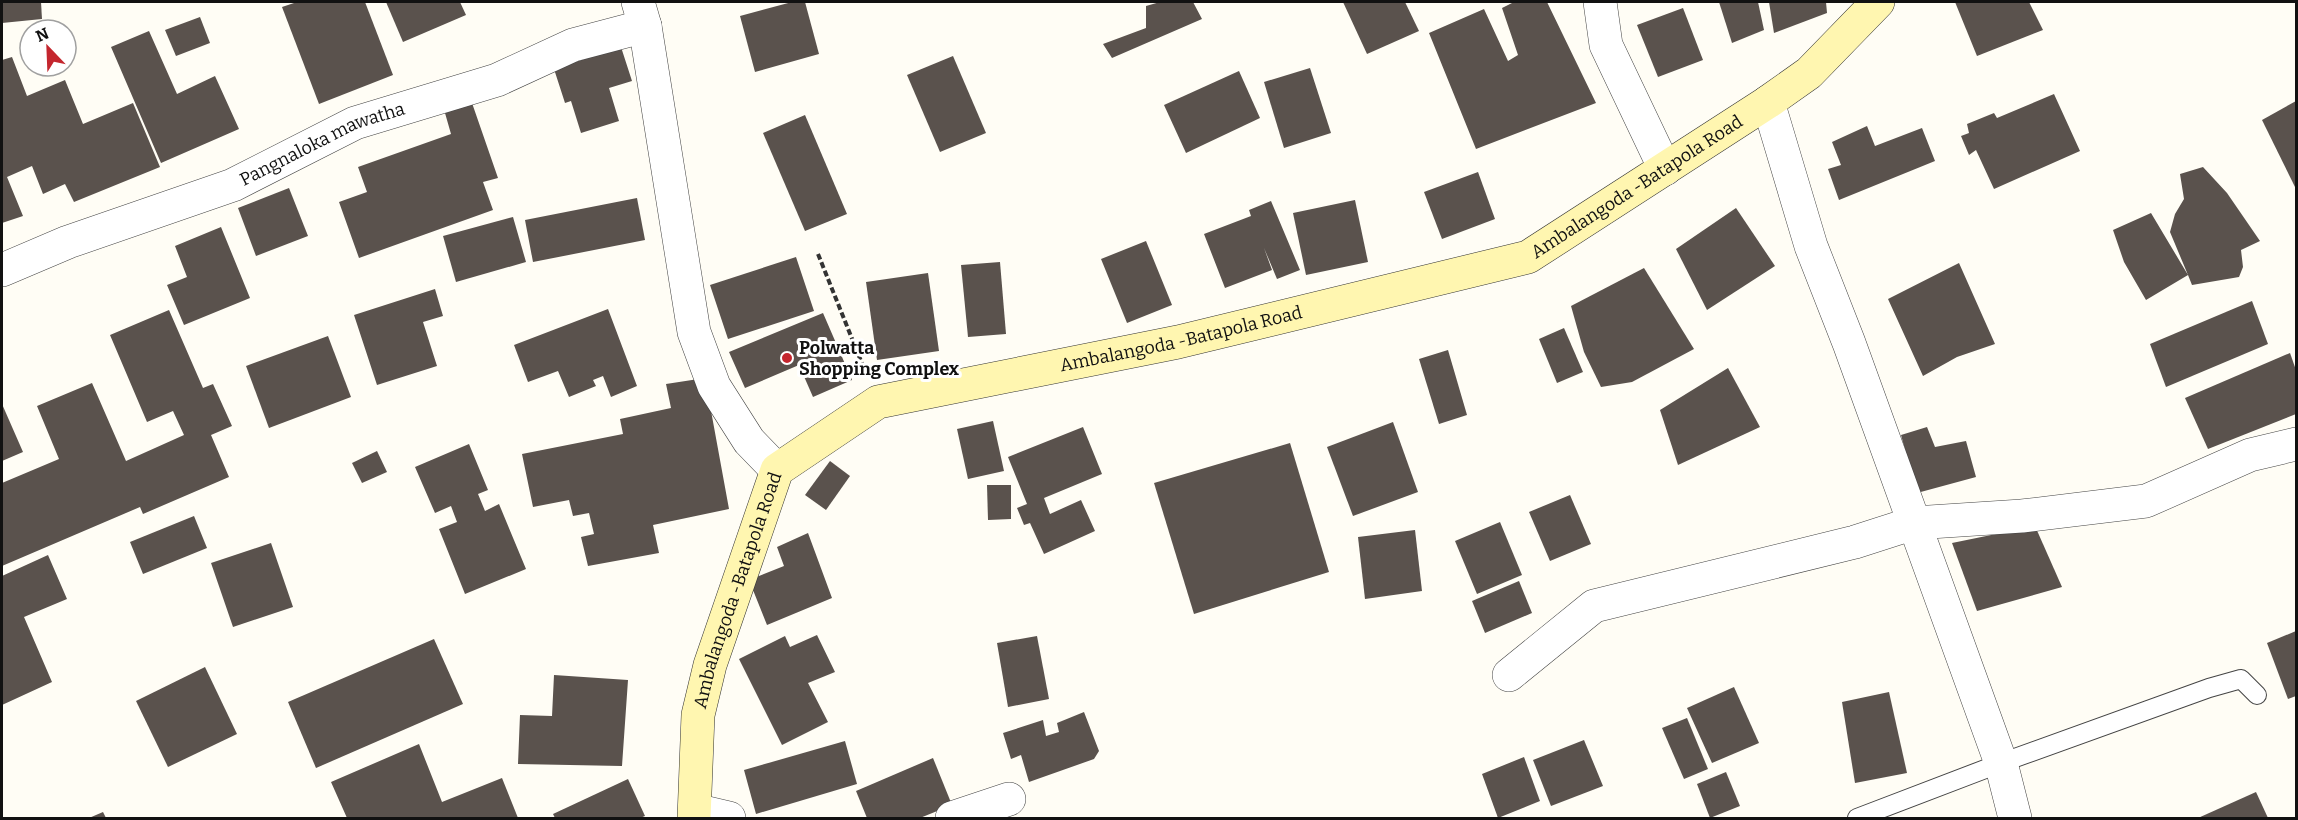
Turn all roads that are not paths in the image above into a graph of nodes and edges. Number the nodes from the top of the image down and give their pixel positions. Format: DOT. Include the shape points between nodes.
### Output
graph roads {
  1 [pos="1600,2"];
  2 [pos="1878,2"];
  3 [pos="641,14"];
  4 [pos="1768,102"];
  5 [pos="1665,169"];
  6 [pos="2,270"];
  7 [pos="2296,444"];
  8 [pos="777,471"];
  9 [pos="1914,523"];
  10 [pos="1509,675"];
  11 [pos="2257,695"];
  12 [pos="2001,763"];
  13 [pos="1009,799"];
  14 [pos="694,814"];
  15 [pos="729,819"];
  16 [pos="952,819"];
  17 [pos="1857,819"];
  18 [pos="2015,819"];
  1 -- 5 [label="street" via="1606,45"];
  2 -- 4 [label="main road, Ambalangoda -Batapola Road" via="1809,73"];
  3 -- 6 [label="street, Pangnaloka mawatha" via="497,80 355,123 233,185 68,242"];
  3 -- 8 [label="street" via="694,332 714,386 749,441"];
  4 -- 5 [label="main road, Ambalangoda -Batapola Road"];
  4 -- 9 [label="street" via="1811,246"];
  5 -- 8 [label="main road, Ambalangoda -Batapola Road" via="1528,257 1179,342 878,402"];
  7 -- 9 [label="street" via="2250,455 2146,501 2022,516"];
  8 -- 14 [label="main road, Ambalangoda -Batapola Road" via="710,665 698,715"];
  9 -- 10 [label="street" via="1856,542 1594,606"];
  9 -- 12 [label="street"];
  11 -- 12 [label="lane" via="2241,679"];
  12 -- 17 [label="lane"];
  12 -- 18 [label="street"];
  13 -- 16 [label="street"];
  14 -- 15 [label="street"];
}
